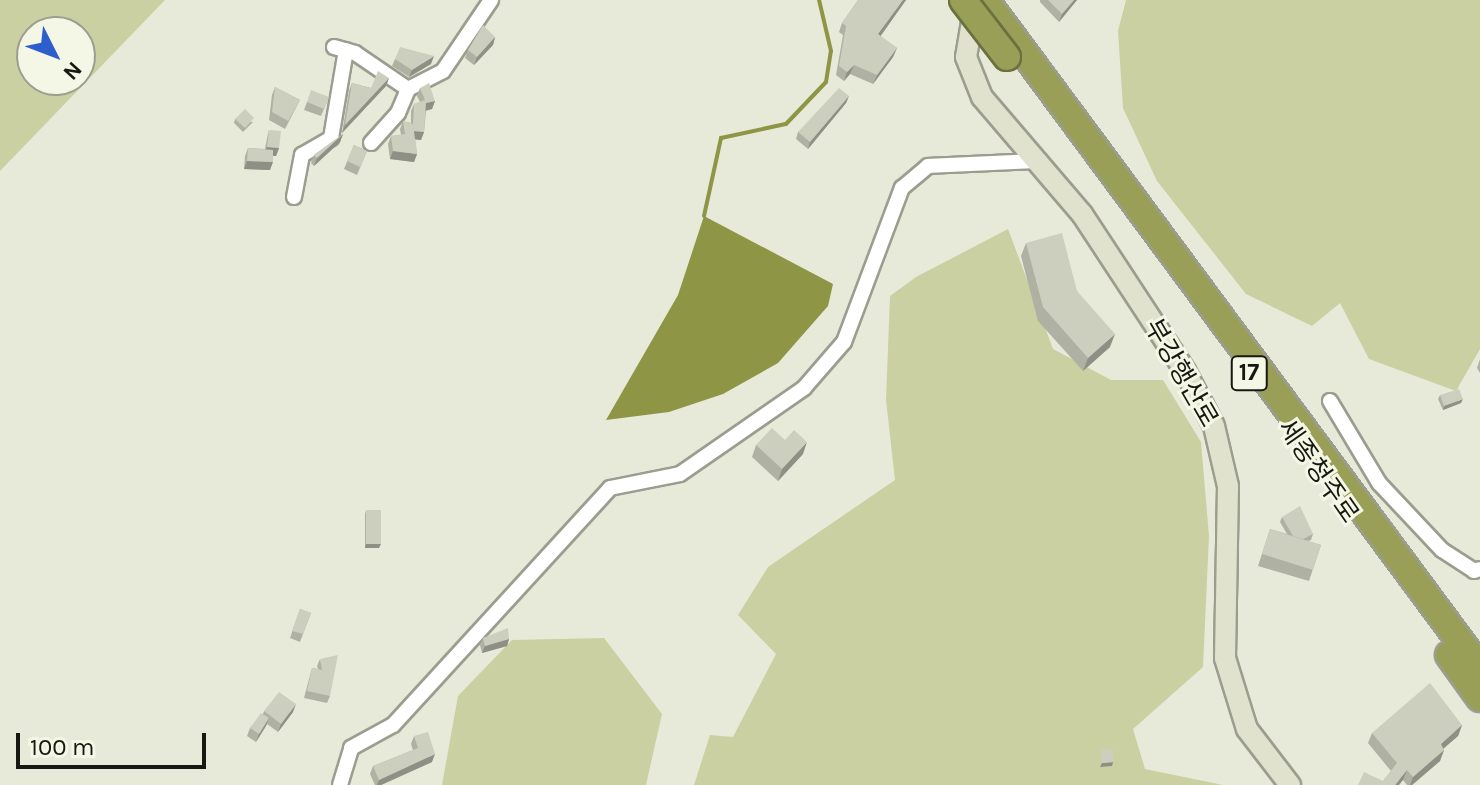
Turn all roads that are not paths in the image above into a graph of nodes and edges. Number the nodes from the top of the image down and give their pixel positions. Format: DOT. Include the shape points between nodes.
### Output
graph roads {
  1 [pos="491,0"];
  2 [pos="963,0"];
  3 [pos="976,0"];
  4 [pos="985,0"];
  5 [pos="1011,49"];
  6 [pos="408,89"];
  7 [pos="371,143"];
  8 [pos="1041,161"];
  9 [pos="294,197"];
  10 [pos="1330,401"];
  11 [pos="1480,569"];
  12 [pos="1480,668"];
  13 [pos="1480,698"];
  14 [pos="340,785"];
  15 [pos="1290,785"];
  1 -- 6 [label="street" via="443,71"];
  2 -- 5 [label="highway, 17, bridge"];
  3 -- 8 [label="street, 부강행산로" via="966,57 982,97"];
  4 -- 5 [label="highway, 17"];
  5 -- 12 [label="highway, 세종청주로 / 17"];
  5 -- 13 [label="highway, 세종청주로 / 17"];
  6 -- 7 [label="street" via="398,113"];
  6 -- 9 [label="street" via="340,48 331,138 302,155"];
  8 -- 14 [label="street" via="928,166 902,188 844,342 804,388 680,474 610,488 393,725 351,748"];
  8 -- 15 [label="street, 부강행산로" via="1185,371 1214,426 1228,486 1225,658 1247,729"];
  10 -- 11 [label="street" via="1379,483 1442,550 1474,571"];
}
